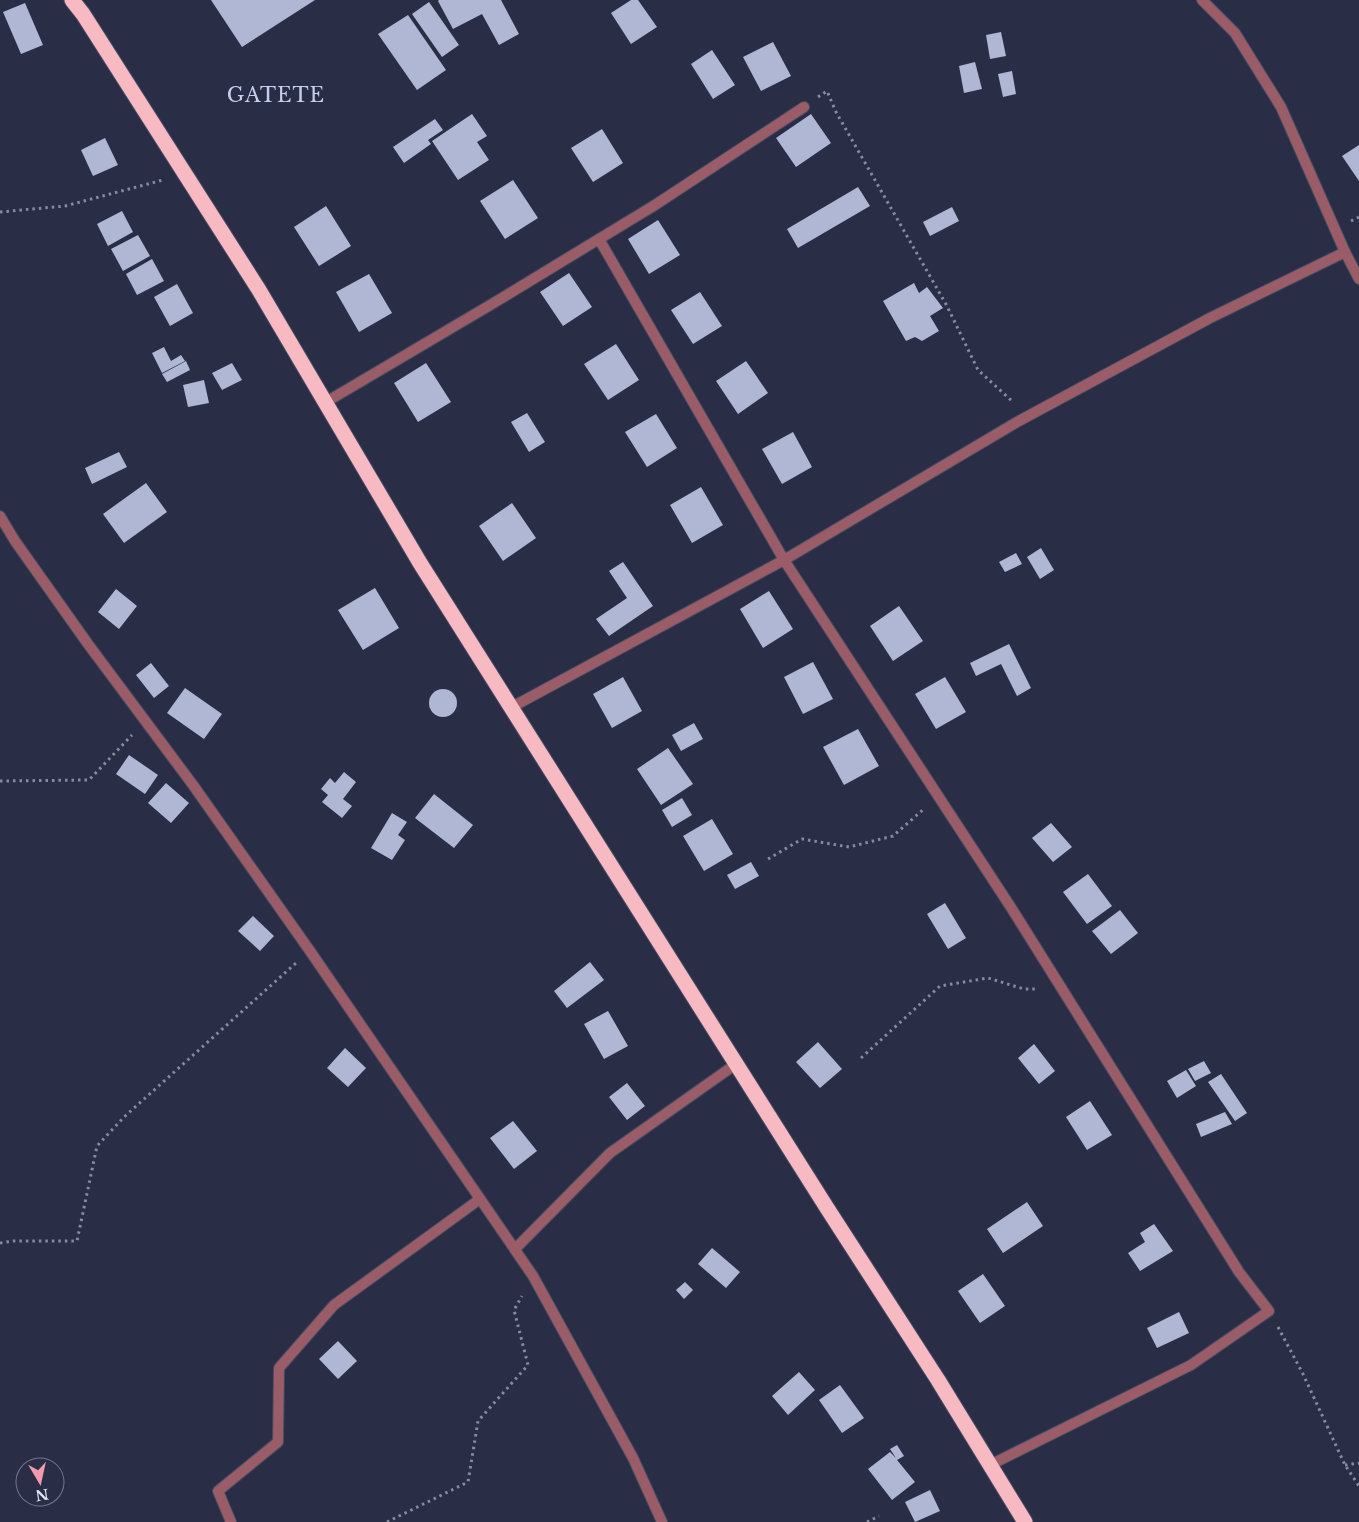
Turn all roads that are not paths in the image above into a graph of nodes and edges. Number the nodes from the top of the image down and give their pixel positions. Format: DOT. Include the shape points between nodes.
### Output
graph roads {
  1 [pos="72,0"];
  2 [pos="1202,0"];
  3 [pos="804,107"];
  4 [pos="600,239"];
  5 [pos="1345,252"];
  6 [pos="1359,278"];
  7 [pos="326,402"];
  8 [pos="0,516"];
  9 [pos="784,560"];
  10 [pos="512,708"];
  11 [pos="736,1064"];
  12 [pos="480,1199"];
  13 [pos="515,1249"];
  14 [pos="990,1465"];
  15 [pos="231,1522"];
  16 [pos="662,1522"];
  17 [pos="1025,1522"];
  1 -- 7 [label="highway" via="186,174"];
  2 -- 5 [label="street" via="1236,33 1281,107"];
  3 -- 4 [label="street"];
  4 -- 7 [label="street"];
  4 -- 9 [label="street"];
  5 -- 6 [label="street"];
  5 -- 9 [label="street" via="1210,318 1028,416"];
  7 -- 10 [label="highway" via="420,563"];
  8 -- 12 [label="street" via="88,644 193,784"];
  9 -- 10 [label="street"];
  9 -- 14 [label="street" via="1062,988 1239,1272 1269,1311 1191,1365"];
  10 -- 11 [label="highway"];
  11 -- 13 [label="street" via="610,1154"];
  11 -- 14 [label="highway"];
  12 -- 13 [label="street"];
  12 -- 15 [label="street" via="334,1305 279,1368 278,1442 218,1491"];
  13 -- 16 [label="street" via="633,1458"];
  14 -- 17 [label="highway"];
}
